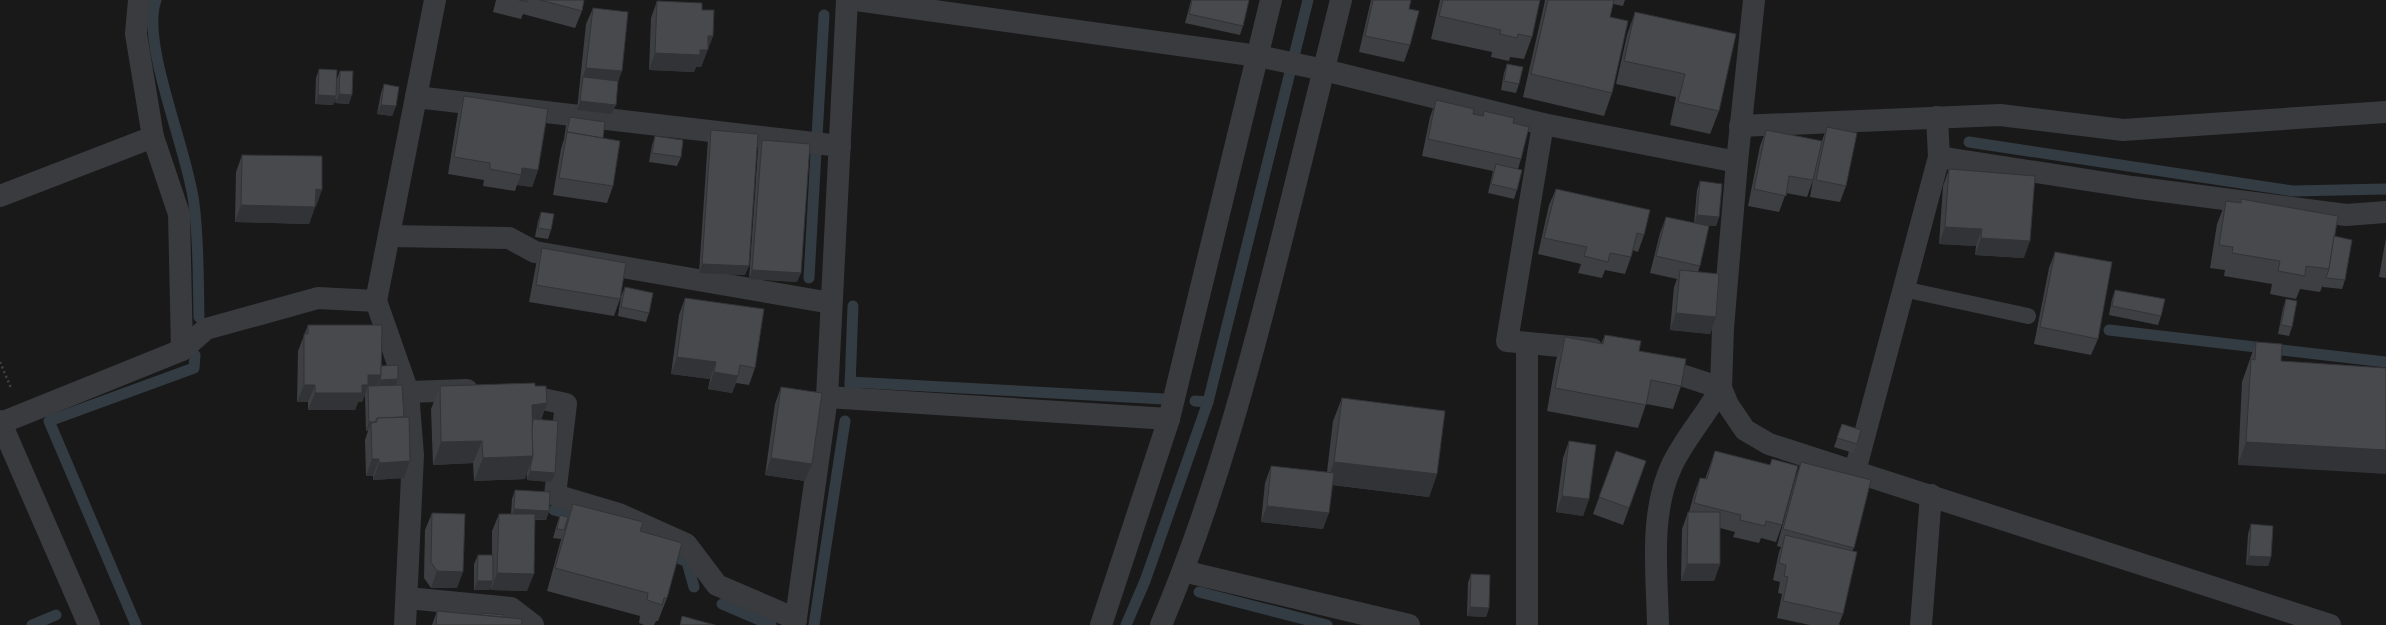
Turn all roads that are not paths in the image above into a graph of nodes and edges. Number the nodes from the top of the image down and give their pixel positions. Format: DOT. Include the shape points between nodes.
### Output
graph roads {
  1 [pos="139,0"];
  2 [pos="435,0"];
  3 [pos="847,0"];
  4 [pos="856,0"];
  5 [pos="1271,0"];
  6 [pos="1341,0"];
  7 [pos="1754,0"];
  8 [pos="1263,57"];
  9 [pos="1319,69"];
  10 [pos="416,97"];
  11 [pos="2386,112"];
  12 [pos="1937,117"];
  13 [pos="1543,124"];
  14 [pos="1740,126"];
  15 [pos="153,137"];
  16 [pos="840,146"];
  17 [pos="1938,157"];
  18 [pos="1737,162"];
  19 [pos="0,196"];
  20 [pos="2386,212"];
  21 [pos="388,236"];
  22 [pos="1903,290"];
  23 [pos="376,301"];
  24 [pos="831,304"];
  25 [pos="2028,316"];
  26 [pos="1527,343"];
  27 [pos="182,350"];
  28 [pos="1613,353"];
  29 [pos="1635,360"];
  30 [pos="1721,388"];
  31 [pos="408,392"];
  32 [pos="827,398"];
  33 [pos="1168,419"];
  34 [pos="0,422"];
  35 [pos="1855,471"];
  36 [pos="1931,495"];
  37 [pos="1183,572"];
  38 [pos="407,598"];
  39 [pos="795,622"];
  40 [pos="89,625"];
  41 [pos="405,625"];
  42 [pos="532,625"];
  43 [pos="1100,625"];
  44 [pos="1161,625"];
  45 [pos="1409,625"];
  46 [pos="1527,625"];
  47 [pos="1658,625"];
  48 [pos="1921,625"];
  49 [pos="2330,625"];
  1 -- 15 [label="street" via="136,34"];
  2 -- 10 [label="street"];
  3 -- 16 [label="street"];
  4 -- 8 [label="street"];
  5 -- 8 [label="street"];
  6 -- 9 [label="street"];
  7 -- 14 [label="street"];
  8 -- 9 [label="street"];
  8 -- 33 [label="street"];
  9 -- 13 [label="street"];
  9 -- 37 [label="street" via="1263,313 1225,448"];
  10 -- 16 [label="street"];
  10 -- 21 [label="street"];
  11 -- 12 [label="street" via="2123,130 2000,115"];
  12 -- 14 [label="street"];
  12 -- 17 [label="street"];
  13 -- 18 [label="street"];
  13 -- 26 [label="street" via="1507,341"];
  14 -- 18 [label="street"];
  15 -- 19 [label="street"];
  15 -- 27 [label="street" via="179,214"];
  16 -- 24 [label="street"];
  17 -- 20 [label="street" via="2132,187 2339,214"];
  17 -- 22 [label="street"];
  18 -- 30 [label="street" via="1723,328"];
  21 -- 23 [label="street"];
  21 -- 24 [label="street" via="509,238 535,252"];
  22 -- 25 [label="lane"];
  22 -- 35 [label="street"];
  23 -- 27 [label="street" via="318,298 206,329"];
  23 -- 31 [label="street"];
  24 -- 32 [label="street"];
  26 -- 28 [label="street"];
  26 -- 46 [label="street"];
  27 -- 34 [label="street"];
  29 -- 30 [label="street"];
  30 -- 35 [label="street" via="1728,405 1745,430 1769,444"];
  30 -- 47 [label="street" via="1710,408 1685,441 1671,467 1662,496 1656,538"];
  31 -- 38 [label="street" via="413,455"];
  31 -- 39 [label="street" via="493,390 566,404 555,495 620,514 686,544 717,586"];
  32 -- 33 [label="street"];
  32 -- 39 [label="street"];
  33 -- 43 [label="street"];
  34 -- 40 [label="street"];
  35 -- 36 [label="street"];
  36 -- 48 [label="street"];
  36 -- 49 [label="street"];
  37 -- 44 [label="street"];
  37 -- 45 [label="street"];
  38 -- 41 [label="street"];
  38 -- 42 [label="street" via="511,608"];
}
